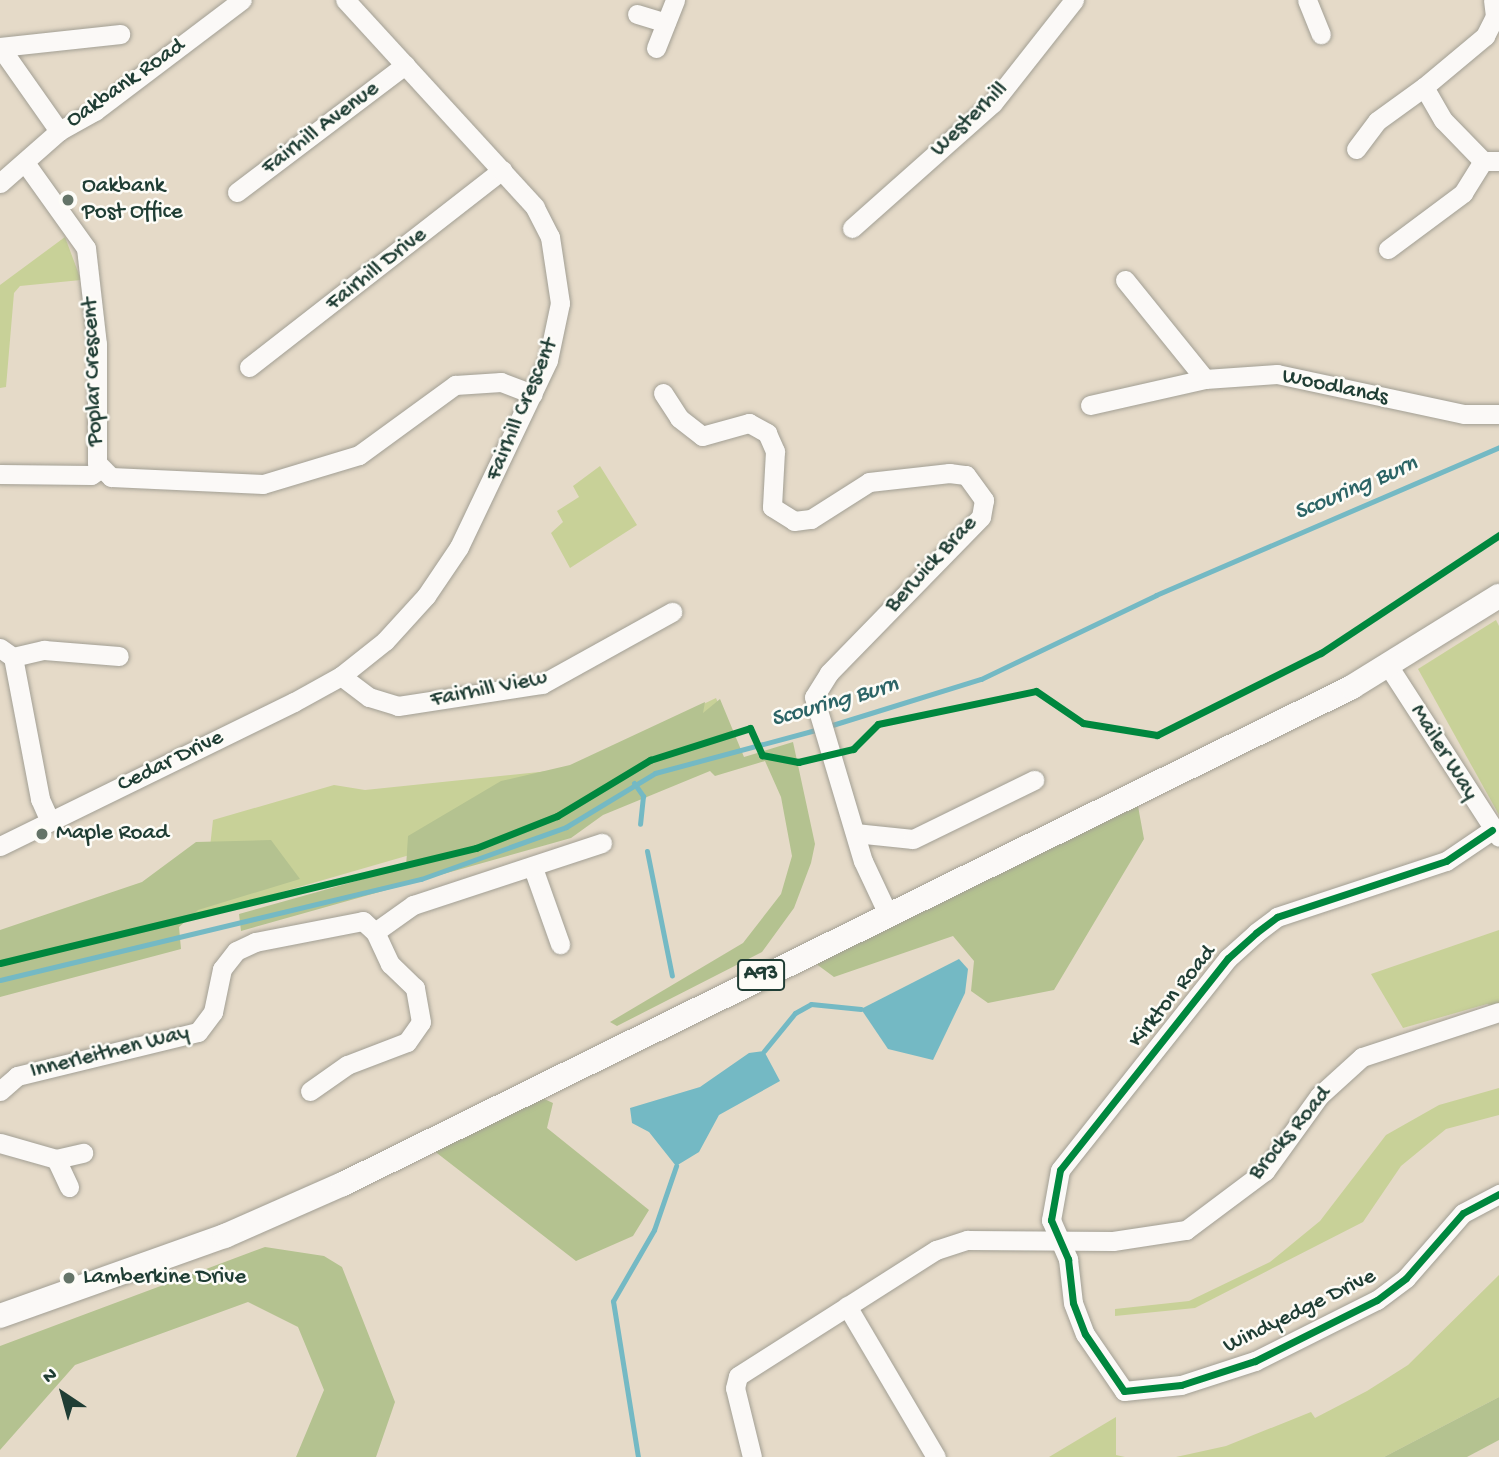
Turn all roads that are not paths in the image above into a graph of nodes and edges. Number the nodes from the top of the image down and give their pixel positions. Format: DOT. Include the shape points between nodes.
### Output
graph roads {
  1 [pos="242,0"];
  2 [pos="345,0"];
  3 [pos="675,0"];
  4 [pos="1074,0"];
  5 [pos="1307,0"];
  6 [pos="1495,10"];
  7 [pos="637,14"];
  8 [pos="666,23"];
  9 [pos="1321,33"];
  10 [pos="120,34"];
  11 [pos="0,47"];
  12 [pos="656,48"];
  13 [pos="405,65"];
  14 [pos="1424,87"];
  15 [pos="59,131"];
  16 [pos="1356,149"];
  17 [pos="1491,161"];
  18 [pos="26,163"];
  19 [pos="502,170"];
  20 [pos="0,183"];
  21 [pos="237,192"];
  22 [pos="852,228"];
  23 [pos="1388,249"];
  24 [pos="1125,280"];
  25 [pos="249,368"];
  26 [pos="1205,379"];
  27 [pos="663,393"];
  28 [pos="533,394"];
  29 [pos="1090,405"];
  30 [pos="1499,414"];
  31 [pos="100,469"];
  32 [pos="0,474"];
  33 [pos="1499,596"];
  34 [pos="672,612"];
  35 [pos="6,652"];
  36 [pos="118,656"];
  37 [pos="1390,667"];
  38 [pos="341,676"];
  39 [pos="1034,780"];
  40 [pos="50,821"];
  41 [pos="855,833"];
  42 [pos="1495,834"];
  43 [pos="602,843"];
  44 [pos="0,846"];
  45 [pos="533,868"];
  46 [pos="887,912"];
  47 [pos="375,932"];
  48 [pos="560,944"];
  49 [pos="1499,1012"];
  50 [pos="0,1091"];
  51 [pos="310,1091"];
  52 [pos="0,1143"];
  53 [pos="83,1153"];
  54 [pos="56,1159"];
  55 [pos="69,1187"];
  56 [pos="1499,1194"];
  57 [pos="1059,1241"];
  58 [pos="847,1306"];
  59 [pos="2,1316"];
  60 [pos="752,1457"];
  61 [pos="936,1457"];
  1 -- 15 [label="street, Oakbank Road" via="96,111"];
  2 -- 13 [label="street, Fairhill Crescent"];
  3 -- 8 [label="street"];
  4 -- 22 [label="street, Westerhill" via="993,103"];
  5 -- 9 [label="street"];
  6 -- 14 [label="street" via="1485,36"];
  7 -- 8 [label="street"];
  8 -- 12 [label="street"];
  10 -- 11 [label="street"];
  11 -- 15 [label="street, Oakbank Road"];
  13 -- 19 [label="street, Fairhill Crescent"];
  13 -- 21 [label="street, Fairhill Avenue"];
  14 -- 16 [label="street" via="1377,121"];
  14 -- 17 [label="street" via="1443,120"];
  15 -- 18 [label="street"];
  17 -- 23 [label="street" via="1463,193"];
  18 -- 20 [label="street"];
  18 -- 31 [label="street, Poplar Crescent" via="86,248"];
  19 -- 25 [label="street, Fairhill Drive"];
  19 -- 28 [label="street, Fairhill Crescent" via="535,207 557,268 558,330"];
  24 -- 26 [label="street"];
  26 -- 29 [label="street, Woodlands"];
  26 -- 30 [label="street, Woodlands" via="1277,374 1464,414"];
  27 -- 41 [label="street, Berwick Brae" via="679,418 702,436 749,423 767,433 775,451 772,507 794,521 811,519 869,482 949,472 977,483 984,500 981,517 829,673 815,702"];
  28 -- 31 [label="street, Poplar Crescent" via="501,382 455,385 359,455 263,484 122,481"];
  28 -- 38 [label="street, Fairhill Crescent" via="446,568 384,641"];
  31 -- 32 [label="street" via="91,475"];
  33 -- 37 [label="main road, A93"];
  34 -- 38 [label="street, Fairhill View" via="542,684 398,706 369,697"];
  35 -- 36 [label="street"];
  35 -- 40 [label="street" via="40,799"];
  37 -- 42 [label="street, Mailer Way"];
  37 -- 46 [label="main road, A93"];
  38 -- 40 [label="street, Cedar Drive"];
  39 -- 41 [label="street" via="913,839"];
  40 -- 44 [label="street, Cedar Drive"];
  41 -- 46 [label="street, Berwick Brae"];
  42 -- 57 [label="street, Kirkton Road" via="1446,861 1277,917 1228,958 1060,1170 1051,1220"];
  43 -- 45 [label="street"];
  45 -- 47 [label="street" via="413,905"];
  45 -- 48 [label="street"];
  46 -- 59 [label="main road, A93" via="283,1212"];
  47 -- 50 [label="street, Innerleithen Way" via="363,921 255,942 236,951 222,969 210,1020 198,1032 18,1076"];
  47 -- 51 [label="street" via="390,964 415,988 421,1022 407,1042 347,1065"];
  49 -- 57 [label="street, Brocks Road" via="1362,1057 1319,1096 1265,1171 1186,1230 1114,1241"];
  52 -- 54 [label="street"];
  53 -- 54 [label="street"];
  54 -- 55 [label="street"];
  56 -- 57 [label="street, Windyedge Drive" via="1463,1213 1406,1278 1377,1300 1255,1361 1181,1385 1124,1391 1085,1334"];
  57 -- 58 [label="street, Brocks Road" via="946,1245"];
  58 -- 60 [label="street, Brocks Road" via="738,1376 735,1388"];
  58 -- 61 [label="street"];
}
